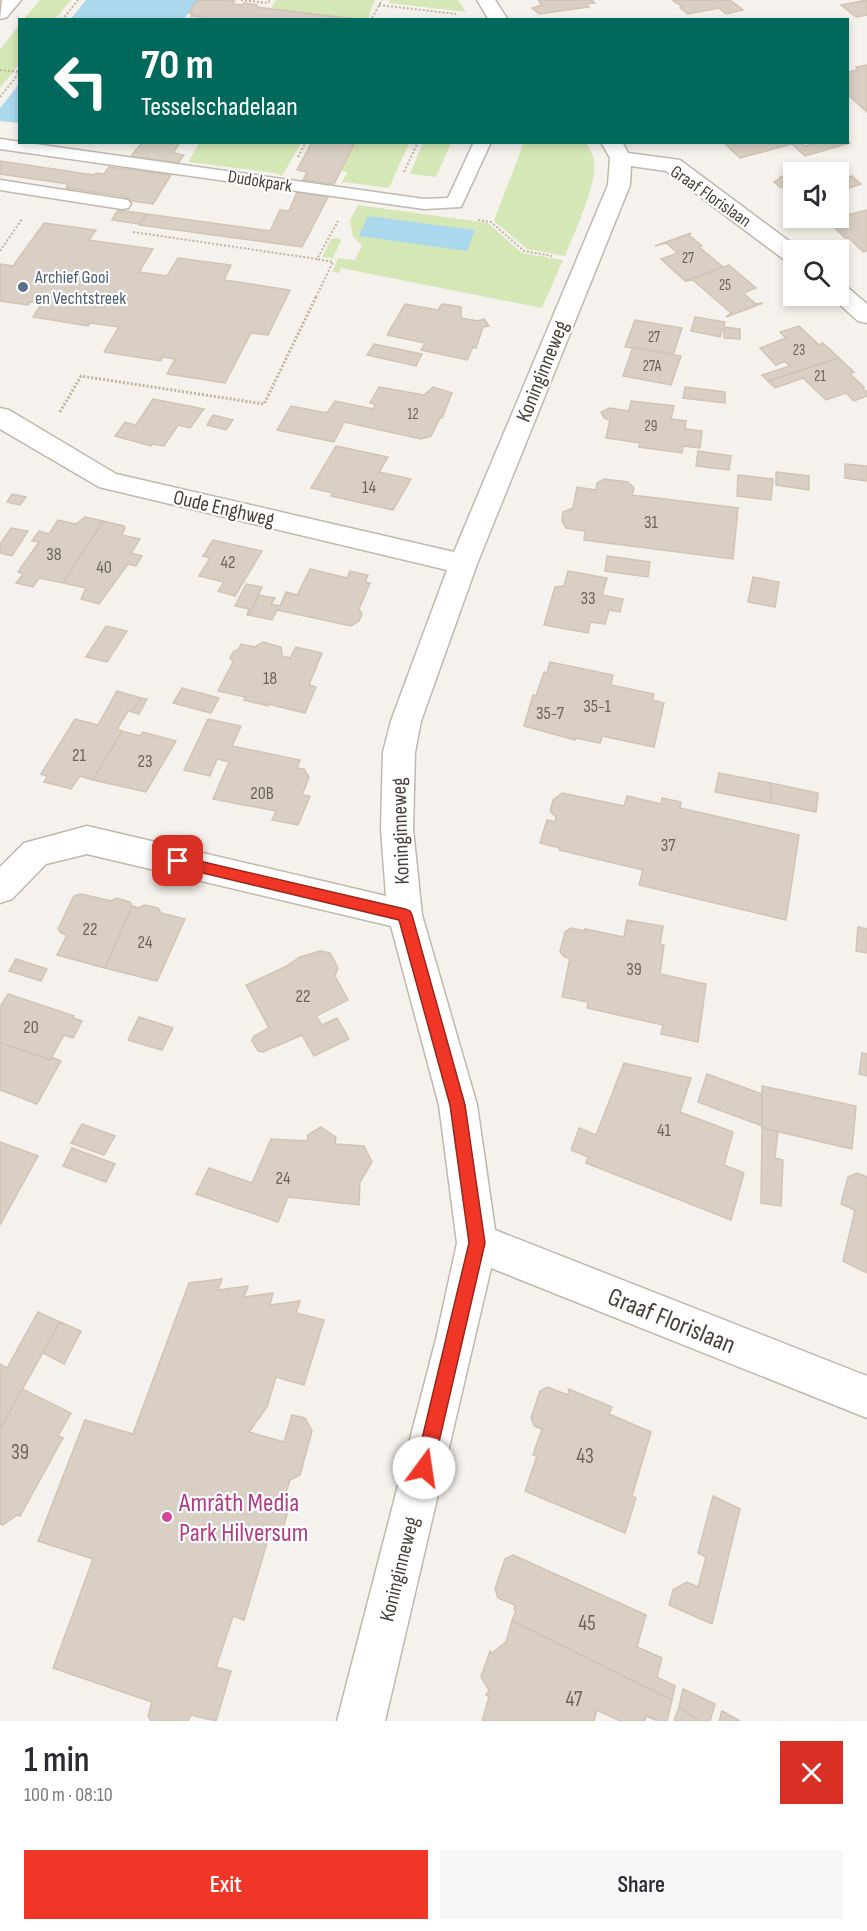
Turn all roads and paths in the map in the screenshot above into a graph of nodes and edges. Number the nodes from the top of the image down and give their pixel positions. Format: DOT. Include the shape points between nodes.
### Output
graph roads {
  1 [pos="12,0"];
  2 [pos="77,0"];
  3 [pos="241,0"];
  4 [pos="270,0"];
  5 [pos="382,0"];
  6 [pos="486,0"];
  7 [pos="237,4"];
  8 [pos="380,5"];
  9 [pos="0,13"];
  10 [pos="466,15"];
  11 [pos="64,18"];
  12 [pos="372,18"];
  13 [pos="498,18"];
  14 [pos="0,70"];
  15 [pos="18,72"];
  16 [pos="18,74"];
  17 [pos="0,97"];
  18 [pos="0,144"];
  19 [pos="417,144"];
  20 [pos="482,144"];
  21 [pos="616,150"];
  22 [pos="404,173"];
  23 [pos="0,185"];
  24 [pos="56,194"];
  25 [pos="122,204"];
  26 [pos="338,221"];
  27 [pos="491,222"];
  28 [pos="131,232"];
  29 [pos="783,248"];
  30 [pos="0,251"];
  31 [pos="316,259"];
  32 [pos="586,262"];
  33 [pos="849,300"];
  34 [pos="867,316"];
  35 [pos="59,413"];
  36 [pos="0,416"];
  37 [pos="463,564"];
  38 [pos="0,888"];
  39 [pos="405,915"];
  40 [pos="477,1243"];
  41 [pos="867,1397"];
  42 [pos="361,1721"];
  1 -- 9 [label="street"];
  2 -- 11 [label="path"];
  3 -- 4 [label="path"];
  3 -- 7 [label="path"];
  5 -- 8 [label="path"];
  6 -- 13 [label="street"];
  8 -- 10 [label="path"];
  8 -- 12 [label="path"];
  14 -- 15 [label="path"];
  16 -- 17 [label="path"];
  18 -- 20 [label="lane, Dudokpark" via="424,204 455,203"];
  19 -- 22 [label="path"];
  21 -- 29 [label="street, Graaf Florislaan" via="672,165"];
  21 -- 32 [label="street, Koninginneweg" via="619,184"];
  23 -- 24 [label="lane"];
  24 -- 25 [label="lane"];
  24 -- 30 [label="path" via="40,219 24,216"];
  26 -- 31 [label="path"];
  27 -- 32 [label="path" via="524,251"];
  28 -- 31 [label="path"];
  31 -- 35 [label="path" via="333,262 264,404 81,376"];
  32 -- 37 [label="street, Koninginneweg"];
  33 -- 34 [label="street"];
  36 -- 37 [label="street, Oude Enghweg" via="108,481"];
  37 -- 39 [label="street, Koninginneweg" via="406,721 399,752 397,829"];
  38 -- 39 [label="street" via="36,853 87,840"];
  39 -- 40 [label="street, Koninginneweg" via="458,1105"];
  40 -- 41 [label="street, Graaf Florislaan"];
  40 -- 42 [label="street, Koninginneweg"];
}
